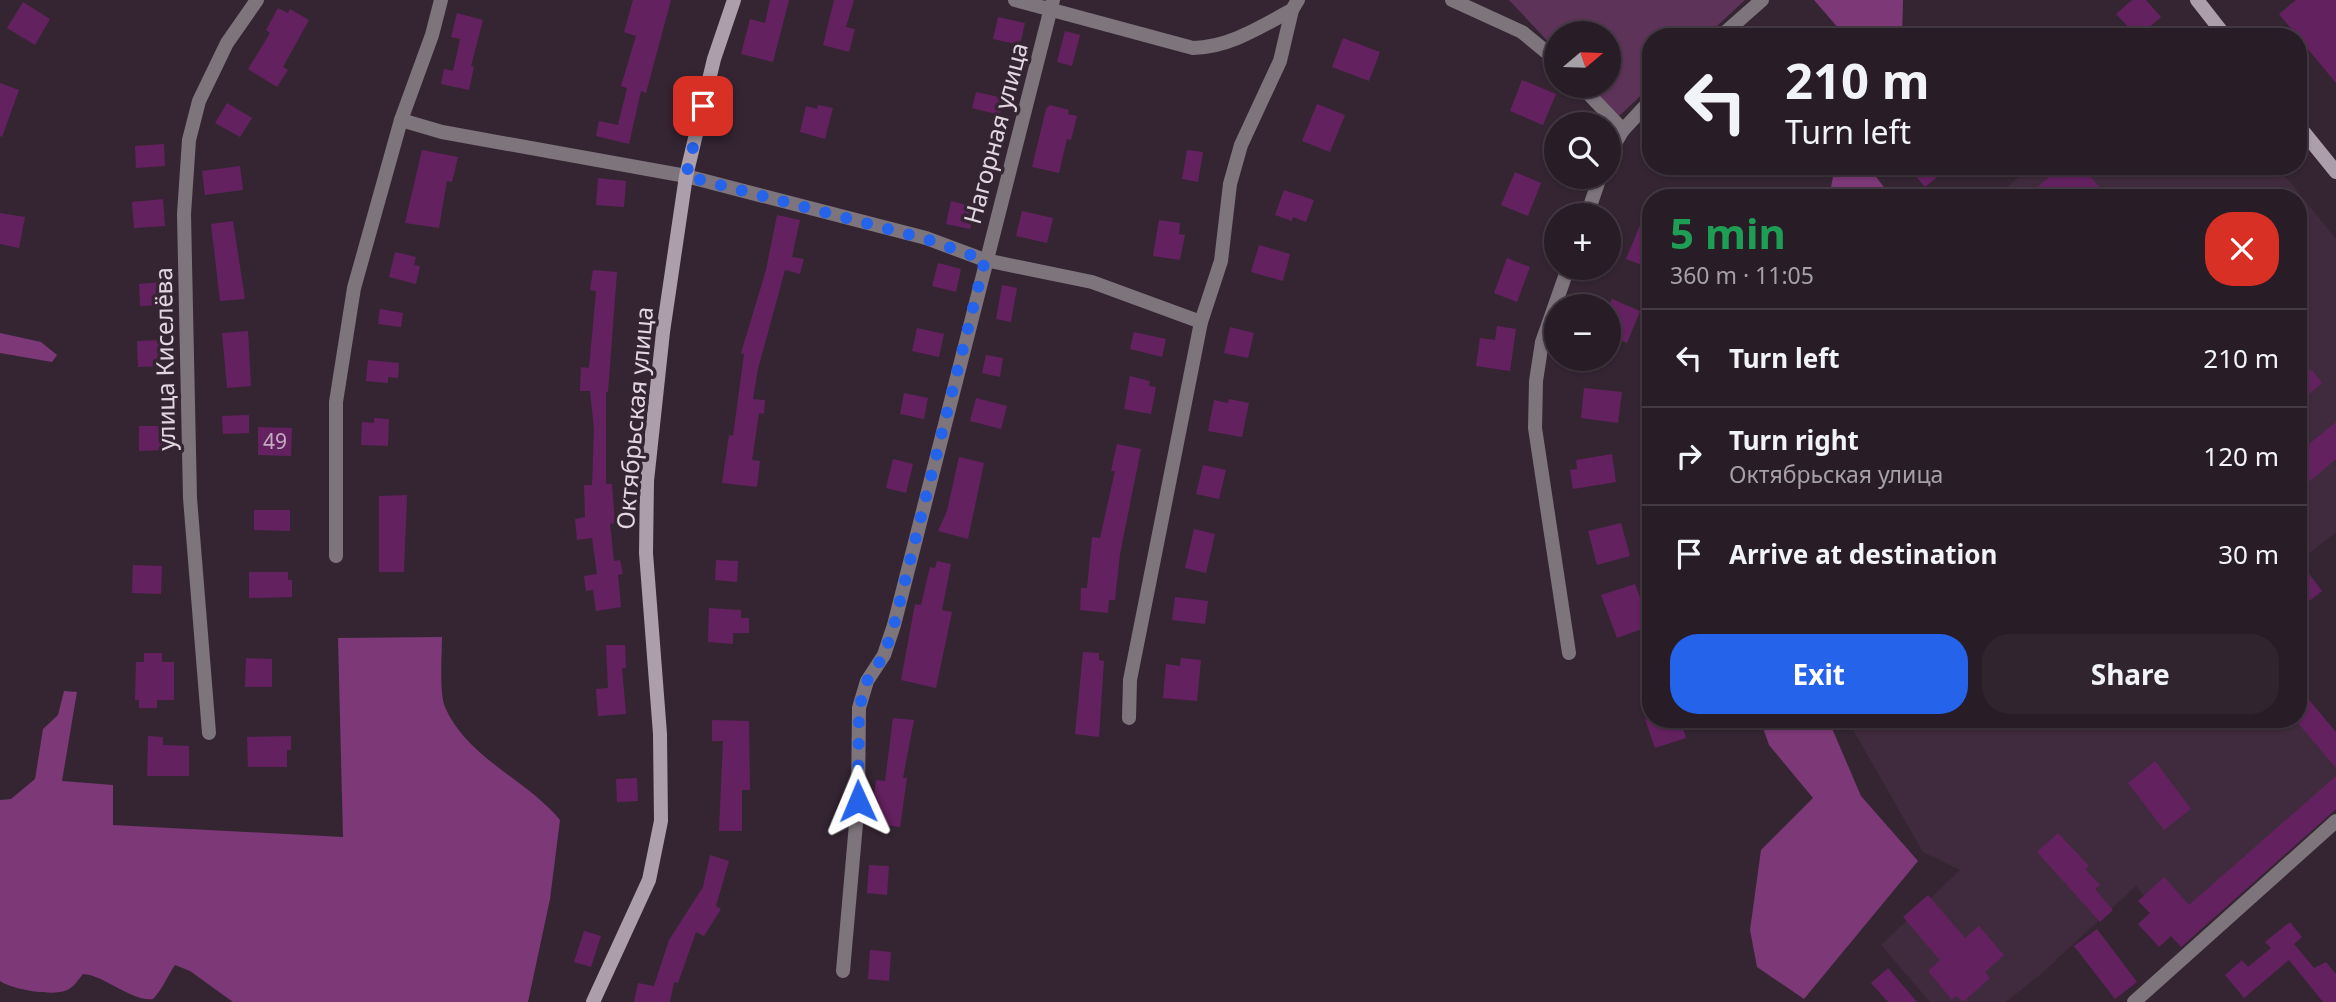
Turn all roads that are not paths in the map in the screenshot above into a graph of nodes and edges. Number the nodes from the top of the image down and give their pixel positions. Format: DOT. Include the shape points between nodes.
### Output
graph roads {
  1 [pos="257,0"];
  2 [pos="440,0"];
  3 [pos="734,0"];
  4 [pos="1015,0"];
  5 [pos="1452,0"];
  6 [pos="1762,0"];
  7 [pos="2197,0"];
  8 [pos="1295,5"];
  9 [pos="1052,6"];
  10 [pos="1730,28"];
  11 [pos="2219,28"];
  12 [pos="1544,50"];
  13 [pos="1592,98"];
  14 [pos="1642,110"];
  15 [pos="401,120"];
  16 [pos="1623,130"];
  17 [pos="1621,133"];
  18 [pos="2307,136"];
  19 [pos="2336,172"];
  20 [pos="686,176"];
  21 [pos="985,260"];
  22 [pos="1564,280"];
  23 [pos="1201,322"];
  24 [pos="336,556"];
  25 [pos="1569,653"];
  26 [pos="1129,718"];
  27 [pos="209,733"];
  28 [pos="2336,821"];
  29 [pos="843,971"];
  30 [pos="593,1002"];
  31 [pos="2134,1002"];
  1 -- 27 [label="street, улица Киселёва" via="227,43 199,101 189,140 184,214 190,498"];
  2 -- 15 [label="street"];
  3 -- 20 [label="street, Октябрьская улица" via="714,59"];
  4 -- 9 [label="street"];
  5 -- 12 [label="street" via="1522,32"];
  6 -- 10 [label="street"];
  7 -- 11 [label="street"];
  8 -- 9 [label="street" via="1234,41 1212,48 1193,48"];
  8 -- 23 [label="street" via="1280,61 1241,145 1230,184 1221,261"];
  9 -- 21 [label="street, Нагорная улица"];
  13 -- 16 [label="street"];
  14 -- 16 [label="street"];
  15 -- 20 [label="street" via="442,132"];
  15 -- 24 [label="street" via="354,288 336,402"];
  16 -- 17 [label="street"];
  18 -- 19 [label="street"];
  20 -- 21 [label="street" via="926,239"];
  20 -- 30 [label="street, Октябрьская улица" via="647,481 646,553 660,734 661,821 649,880"];
  21 -- 23 [label="street" via="1092,282"];
  21 -- 29 [label="street, Нагорная улица" via="894,625 859,708 858,801"];
  22 -- 25 [label="street" via="1542,342 1535,428"];
  23 -- 26 [label="street" via="1129,680"];
  28 -- 31 [label="street"];
}
